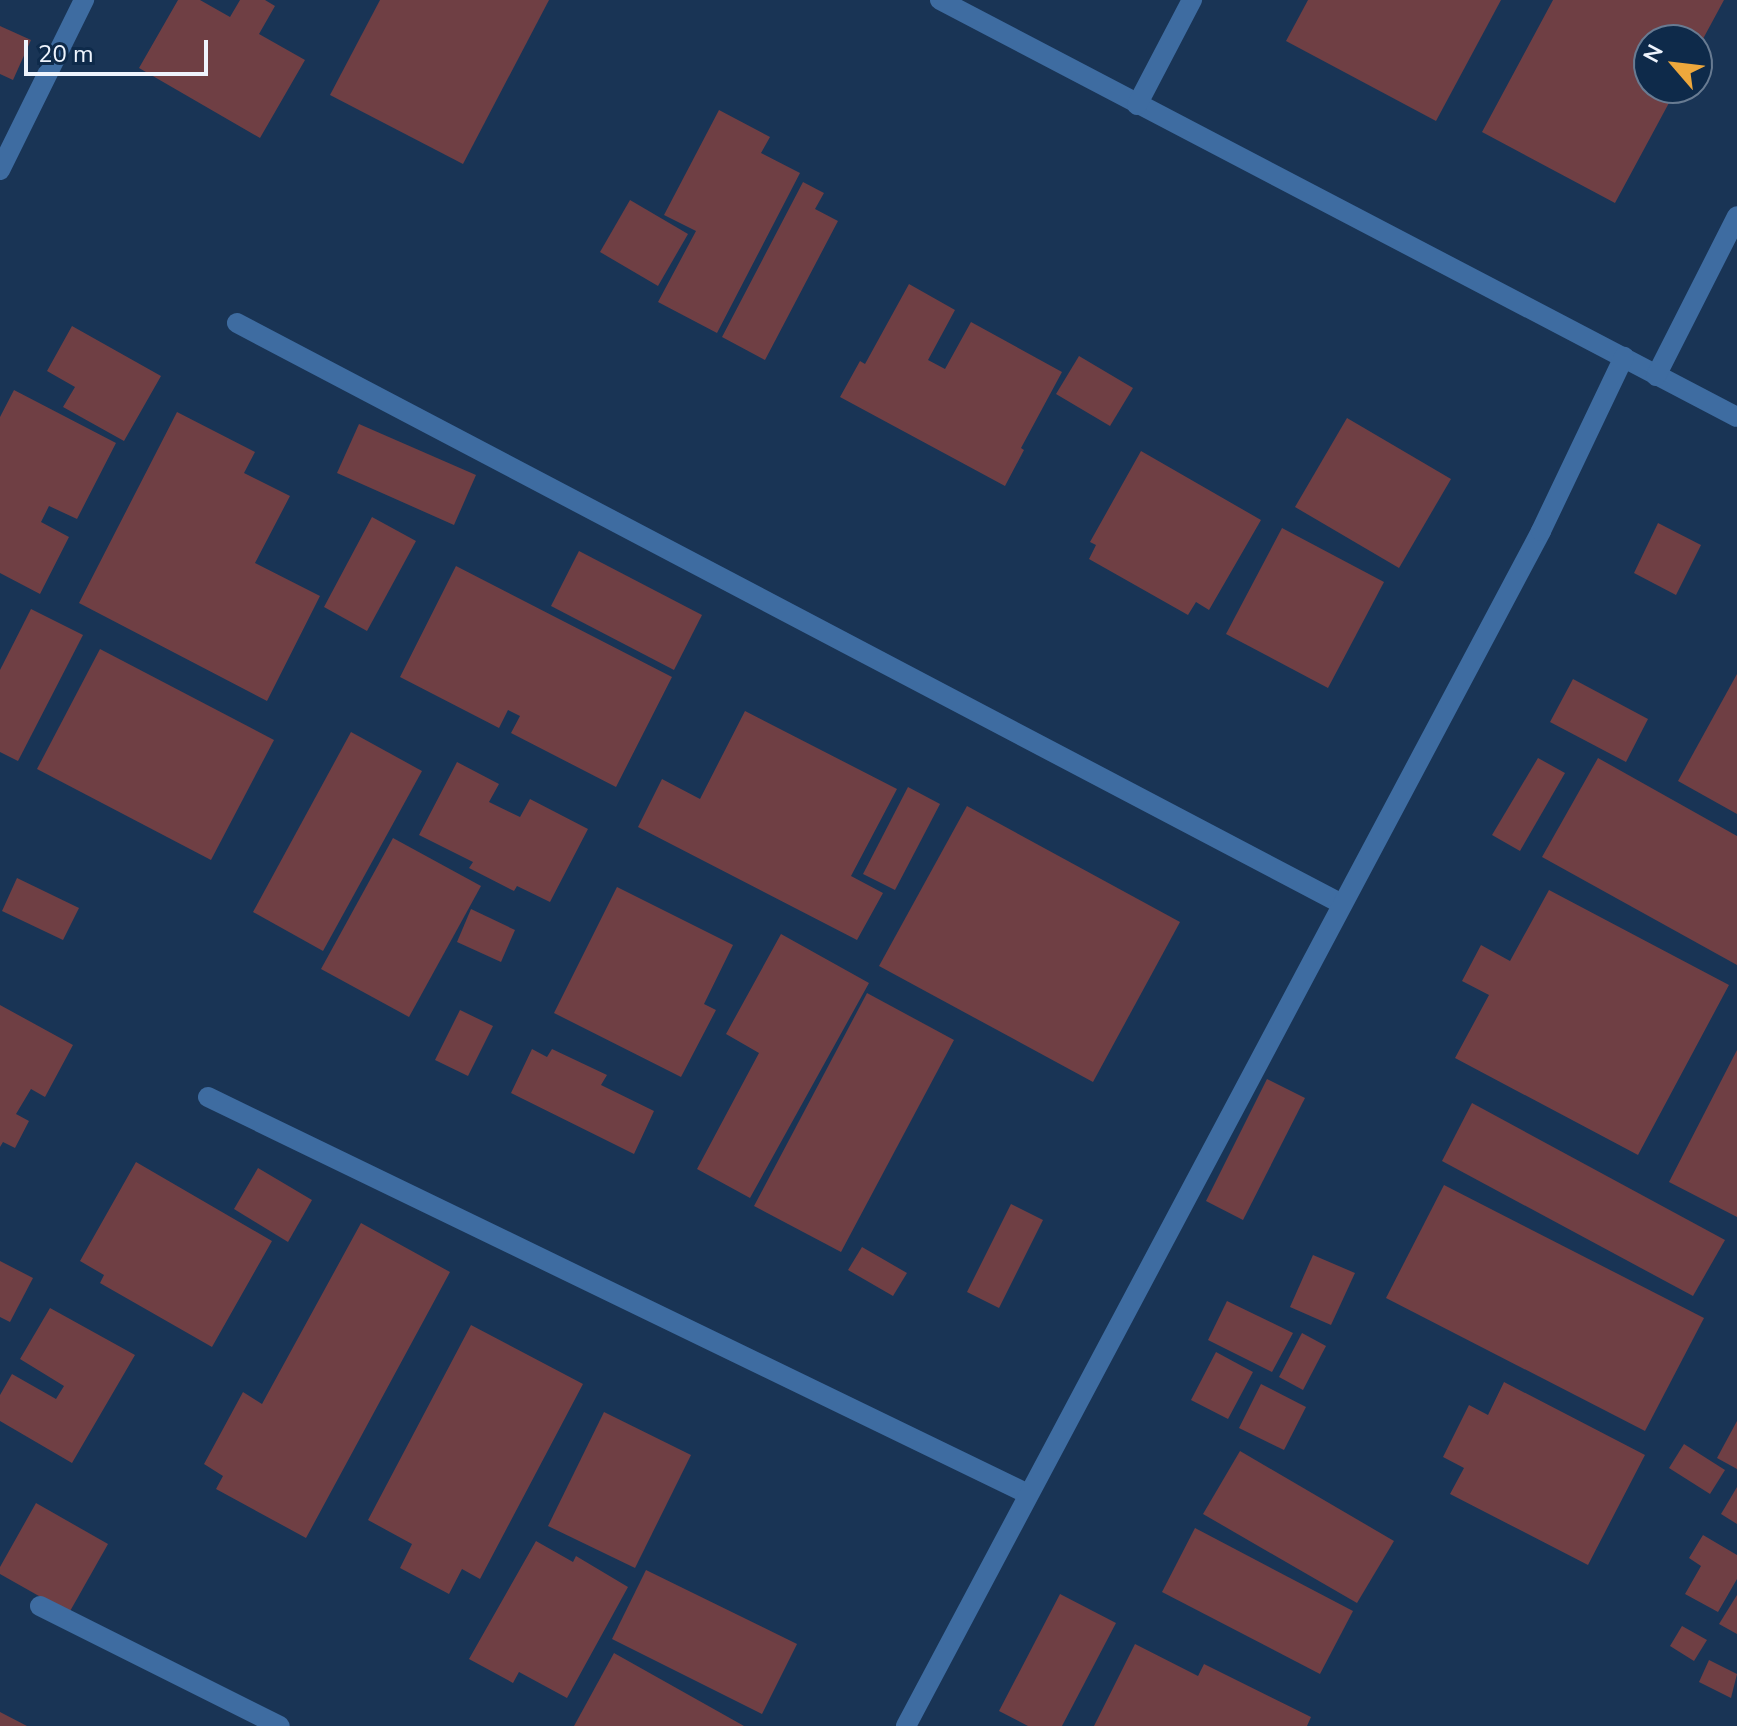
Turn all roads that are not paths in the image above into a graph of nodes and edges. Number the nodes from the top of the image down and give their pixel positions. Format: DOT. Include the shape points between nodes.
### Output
graph roads {
  1 [pos="84,0"];
  2 [pos="940,0"];
  3 [pos="1192,0"];
  4 [pos="1137,105"];
  5 [pos="0,170"];
  6 [pos="1737,216"];
  7 [pos="237,323"];
  8 [pos="1624,357"];
  9 [pos="1656,376"];
  10 [pos="1737,417"];
  11 [pos="1340,903"];
  12 [pos="208,1097"];
  13 [pos="1028,1494"];
  14 [pos="40,1606"];
  15 [pos="280,1726"];
  16 [pos="906,1726"];
  1 -- 5 [label="street"];
  2 -- 4 [label="street"];
  3 -- 4 [label="street"];
  4 -- 8 [label="street"];
  6 -- 9 [label="street"];
  7 -- 11 [label="street"];
  8 -- 9 [label="street"];
  8 -- 11 [label="street" via="1541,531"];
  9 -- 10 [label="street"];
  11 -- 13 [label="street"];
  12 -- 13 [label="street"];
  13 -- 16 [label="street"];
  14 -- 15 [label="street"];
}
